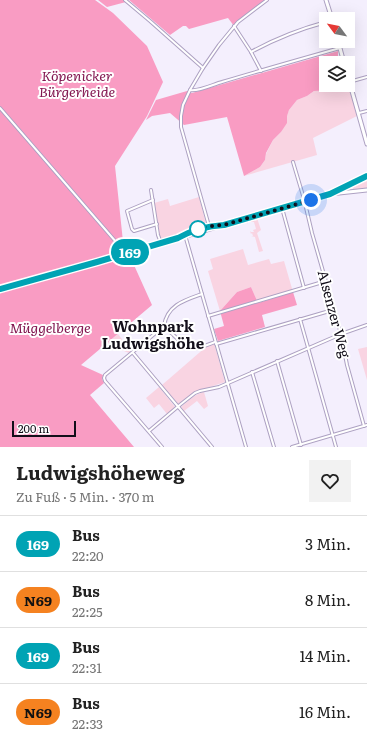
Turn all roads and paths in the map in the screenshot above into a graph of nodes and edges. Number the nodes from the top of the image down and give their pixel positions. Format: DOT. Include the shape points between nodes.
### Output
graph roads {
  1 [pos="126,0"];
  2 [pos="267,0"];
  3 [pos="326,0"];
  4 [pos="330,12"];
  5 [pos="319,24"];
  6 [pos="234,26"];
  7 [pos="340,48"];
  8 [pos="251,52"];
  9 [pos="342,56"];
  10 [pos="203,68"];
  11 [pos="261,71"];
  12 [pos="367,77"];
  13 [pos="355,81"];
  14 [pos="190,90"];
  15 [pos="353,92"];
  16 [pos="0,108"];
  17 [pos="367,111"];
  18 [pos="359,113"];
  19 [pos="367,144"];
  20 [pos="293,162"];
  21 [pos="367,176"];
  22 [pos="150,190"];
  23 [pos="367,190"];
  24 [pos="330,194"];
  25 [pos="153,200"];
  26 [pos="304,202"];
  27 [pos="282,208"];
  28 [pos="157,224"];
  29 [pos="210,228"];
  30 [pos="185,235"];
  31 [pos="161,243"];
  32 [pos="125,254"];
  33 [pos="326,281"];
  34 [pos="304,288"];
  35 [pos="0,289"];
  36 [pos="202,294"];
  37 [pos="326,312"];
  38 [pos="208,316"];
  39 [pos="300,320"];
  40 [pos="367,325"];
  41 [pos="164,326"];
  42 [pos="340,334"];
  43 [pos="216,343"];
  44 [pos="308,347"];
  45 [pos="132,353"];
  46 [pos="277,361"];
  47 [pos="252,372"];
  48 [pos="227,383"];
  49 [pos="178,407"];
  50 [pos="366,426"];
  51 [pos="149,431"];
  52 [pos="333,435"];
  53 [pos="300,445"];
  54 [pos="162,447"];
  55 [pos="212,447"];
  56 [pos="246,447"];
  57 [pos="274,447"];
  58 [pos="292,447"];
  59 [pos="336,447"];
  1 -- 10 [label="street"];
  2 -- 6 [label="street"];
  3 -- 4 [label="main road"];
  5 -- 8 [label="street" via="288,34"];
  6 -- 8 [label="street"];
  6 -- 10 [label="street"];
  7 -- 9 [label="main road"];
  7 -- 11 [label="street"];
  8 -- 11 [label="street"];
  10 -- 14 [label="street"];
  11 -- 14 [label="street"];
  12 -- 13 [label="street"];
  14 -- 29 [label="street" via="182,111 181,127"];
  15 -- 18 [label="main road"];
  16 -- 32 [label="street"];
  17 -- 18 [label="street"];
  18 -- 19 [label="main road"];
  20 -- 26 [label="street, Alsenzer Weg"];
  21 -- 24 [label="main road"];
  22 -- 25 [label="street"];
  23 -- 24 [label="main road"];
  24 -- 26 [label="main road"];
  25 -- 28 [label="street"];
  25 -- 28 [label="street" via="127,211 134,231"];
  26 -- 27 [label="main road"];
  26 -- 33 [label="street, Alsenzer Weg"];
  27 -- 29 [label="main road"];
  27 -- 34 [label="street"];
  28 -- 31 [label="street"];
  29 -- 30 [label="main road"];
  30 -- 31 [label="main road"];
  30 -- 36 [label="street"];
  31 -- 32 [label="main road"];
  32 -- 35 [label="main road"];
  33 -- 34 [label="street"];
  33 -- 42 [label="street, Alsenzer Weg"];
  34 -- 38 [label="street"];
  36 -- 38 [label="street"];
  36 -- 41 [label="street" via="174,306 165,318"];
  37 -- 39 [label="street"];
  38 -- 43 [label="street"];
  39 -- 43 [label="street"];
  39 -- 44 [label="street"];
  40 -- 42 [label="street"];
  41 -- 43 [label="street" via="188,349"];
  41 -- 45 [label="street"];
  42 -- 44 [label="street"];
  42 -- 50 [label="street, Alsenzer Weg"];
  43 -- 48 [label="street"];
  44 -- 46 [label="street"];
  44 -- 52 [label="street"];
  45 -- 49 [label="street"];
  45 -- 51 [label="street" via="104,378"];
  46 -- 47 [label="street"];
  46 -- 53 [label="street"];
  47 -- 48 [label="street"];
  47 -- 57 [label="street"];
  48 -- 49 [label="street" via="198,392"];
  48 -- 56 [label="street"];
  49 -- 51 [label="street"];
  49 -- 55 [label="street"];
  50 -- 52 [label="street"];
  51 -- 54 [label="street"];
  52 -- 53 [label="street"];
  52 -- 59 [label="street"];
  53 -- 58 [label="street"];
}
